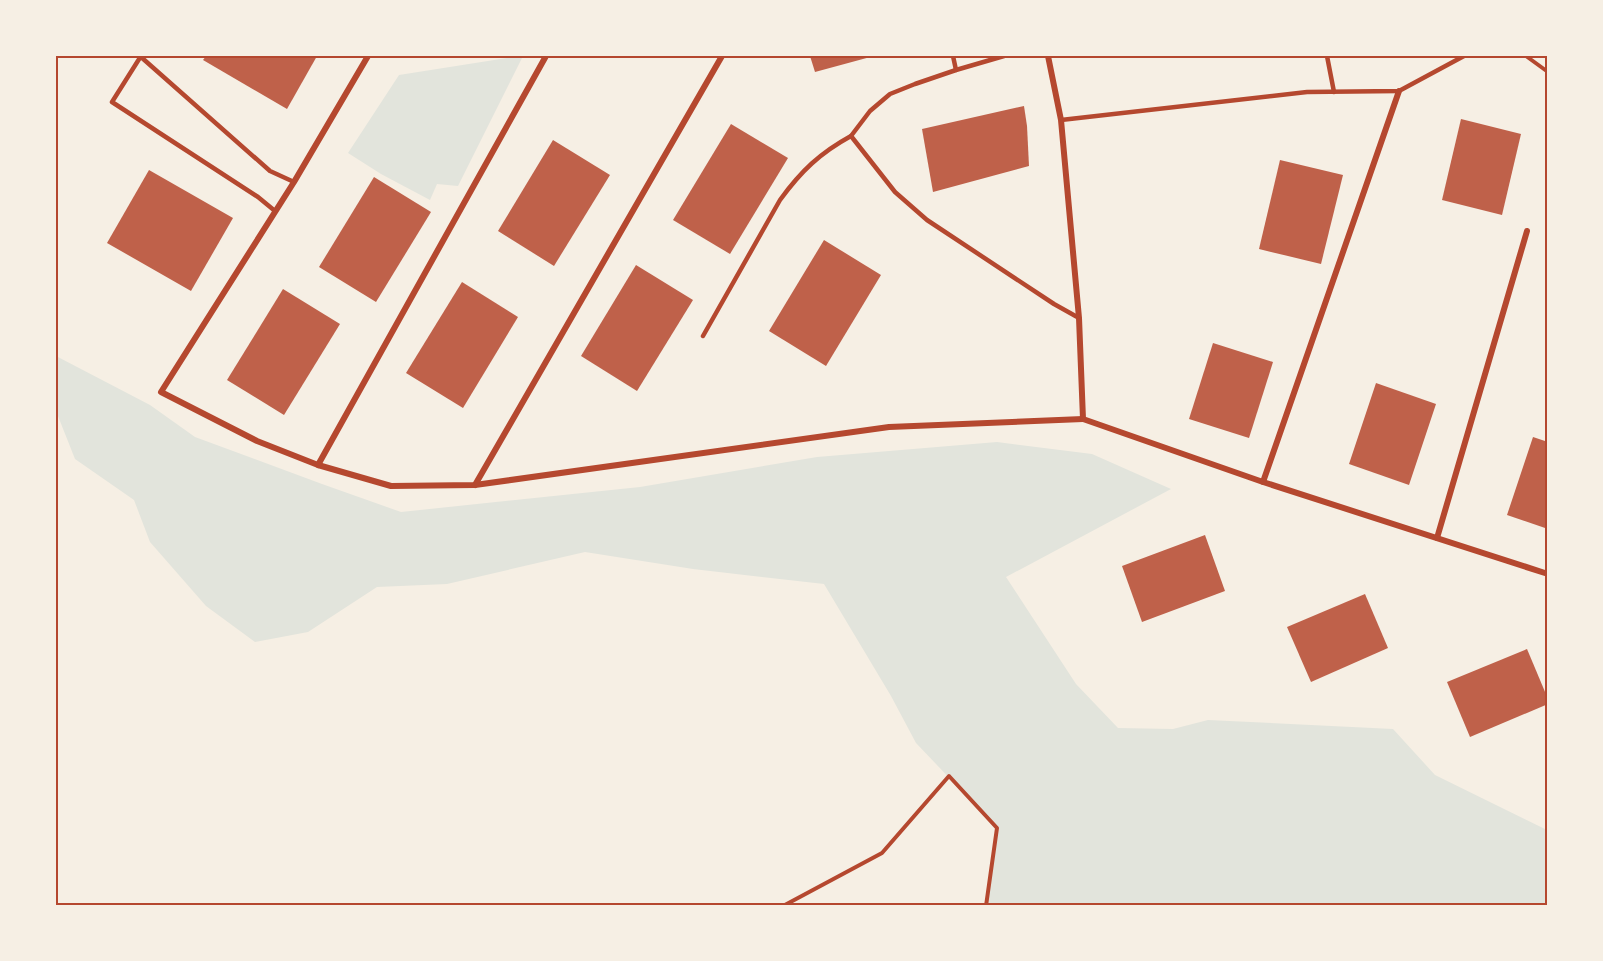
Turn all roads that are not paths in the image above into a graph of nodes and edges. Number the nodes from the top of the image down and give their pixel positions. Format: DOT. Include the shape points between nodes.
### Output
graph roads {
  1 [pos="141,56"];
  2 [pos="368,56"];
  3 [pos="546,56"];
  4 [pos="722,56"];
  5 [pos="953,56"];
  6 [pos="1004,56"];
  7 [pos="1048,56"];
  8 [pos="1327,56"];
  9 [pos="1464,56"];
  10 [pos="956,70"];
  11 [pos="1399,91"];
  12 [pos="1334,92"];
  13 [pos="1061,120"];
  14 [pos="851,136"];
  15 [pos="294,182"];
  16 [pos="275,211"];
  17 [pos="1527,231"];
  18 [pos="1079,318"];
  19 [pos="703,336"];
  20 [pos="1083,418"];
  21 [pos="318,465"];
  22 [pos="1263,482"];
  23 [pos="475,485"];
  24 [pos="1437,538"];
  25 [pos="1548,574"];
  1 -- 15 [label="lane" via="270,171"];
  1 -- 16 [label="lane" via="112,102"];
  2 -- 15 [label="street"];
  3 -- 21 [label="street"];
  4 -- 23 [label="street"];
  5 -- 10 [label="lane"];
  6 -- 10 [label="lane"];
  7 -- 13 [label="street"];
  8 -- 12 [label="lane"];
  9 -- 11 [label="lane"];
  10 -- 14 [label="lane" via="890,94 870,111"];
  11 -- 12 [label="lane"];
  11 -- 22 [label="street"];
  12 -- 13 [label="lane"];
  13 -- 18 [label="street"];
  14 -- 18 [label="lane" via="895,192 927,220"];
  14 -- 19 [label="lane" via="831,147 795,179"];
  15 -- 16 [label="street"];
  16 -- 21 [label="street" via="161,392 257,441"];
  17 -- 24 [label="street"];
  18 -- 20 [label="street"];
  20 -- 22 [label="street"];
  20 -- 23 [label="street" via="889,427"];
  21 -- 23 [label="street" via="391,486"];
  22 -- 24 [label="street"];
  24 -- 25 [label="street"];
}
